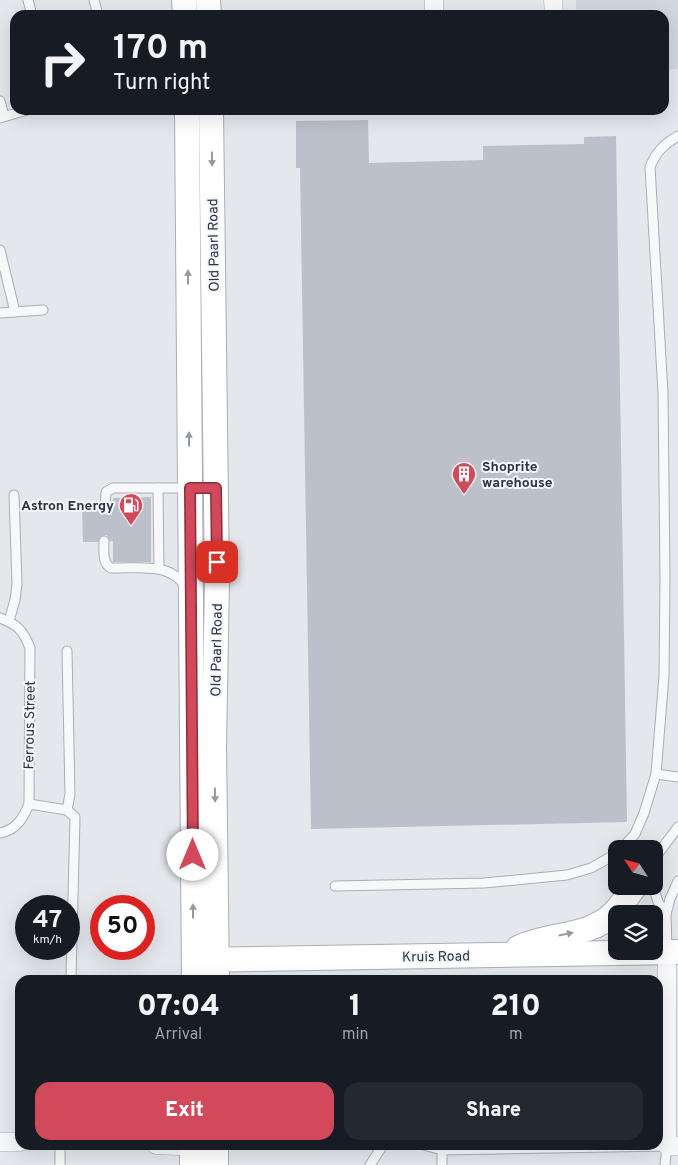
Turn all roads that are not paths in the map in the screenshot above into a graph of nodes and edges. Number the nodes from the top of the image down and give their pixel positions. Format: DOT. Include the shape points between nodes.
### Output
graph roads {
  1 [pos="0,101"];
  2 [pos="187,115"];
  3 [pos="211,115"];
  4 [pos="2,117"];
  5 [pos="678,136"];
  6 [pos="0,250"];
  7 [pos="43,310"];
  8 [pos="15,312"];
  9 [pos="0,313"];
  10 [pos="158,488"];
  11 [pos="190,488"];
  12 [pos="216,488"];
  13 [pos="14,495"];
  14 [pos="105,508"];
  15 [pos="104,542"];
  16 [pos="159,569"];
  17 [pos="191,598"];
  18 [pos="4,620"];
  19 [pos="67,651"];
  20 [pos="656,774"];
  21 [pos="678,778"];
  22 [pos="28,804"];
  23 [pos="67,810"];
  24 [pos="678,827"];
  25 [pos="0,833"];
  26 [pos="629,840"];
  27 [pos="663,847"];
  28 [pos="608,859"];
  29 [pos="678,881"];
  30 [pos="335,886"];
  31 [pos="628,895"];
  32 [pos="656,895"];
  33 [pos="666,914"];
  34 [pos="673,952"];
  35 [pos="503,955"];
  36 [pos="205,970"];
  37 [pos="71,975"];
  38 [pos="0,1142"];
  39 [pos="15,1142"];
  40 [pos="673,1146"];
  41 [pos="60,1150"];
  42 [pos="380,1150"];
  43 [pos="442,1150"];
  44 [pos="192,1152"];
  45 [pos="216,1153"];
  46 [pos="60,1165"];
  47 [pos="370,1165"];
  48 [pos="442,1165"];
  49 [pos="666,1165"];
  1 -- 4 [label="lane"];
  11 -- 2 [label="main road, Old Paarl Road, one-way"];
  3 -- 12 [label="main road, Old Paarl Road, one-way"];
  5 -- 20 [label="lane" via="661,148 650,167 663,393 665,577 664,676"];
  6 -- 8 [label="lane"];
  7 -- 8 [label="lane"];
  8 -- 9 [label="lane"];
  10 -- 11 [label="lane"];
  10 -- 14 [label="lane" via="113,488 106,492"];
  10 -- 16 [label="lane"];
  11 -- 12 [label="lane"];
  11 -- 17 [label="main road, Old Paarl Road"];
  12 -- 36 [label="main road, Old Paarl Road, one-way" via="214,746"];
  13 -- 18 [label="lane" via="17,584 15,600"];
  15 -- 16 [label="lane" via="104,558 111,568"];
  16 -- 17 [label="lane" via="180,578"];
  36 -- 17 [label="main road, Old Paarl Road, one-way"];
  18 -- 22 [label="lane, Ferrous Street" via="25,634 30,648"];
  19 -- 23 [label="lane" via="70,794"];
  20 -- 21 [label="lane"];
  20 -- 26 [label="lane" via="644,813"];
  22 -- 23 [label="lane"];
  22 -- 25 [label="lane, Ferrous Street" via="24,817 16,826"];
  23 -- 37 [label="lane" via="75,817"];
  24 -- 27 [label="lane"];
  28 -- 30 [label="lane" via="592,868 566,875 484,882"];
  29 -- 33 [label="lane"];
  35 -- 31 [label="main road, one-way" via="531,942 596,925 612,915"];
  32 -- 33 [label="lane"];
  33 -- 34 [label="lane"];
  34 -- 35 [label="main road, Kruis Road"];
  34 -- 40 [label="street"];
  35 -- 36 [label="main road, Kruis Road"];
  38 -- 39 [label="street"];
  40 -- 49 [label="lane"];
  41 -- 46 [label="lane"];
  42 -- 47 [label="lane"];
  43 -- 48 [label="lane"];
  44 -- 45 [label="street"];
}
